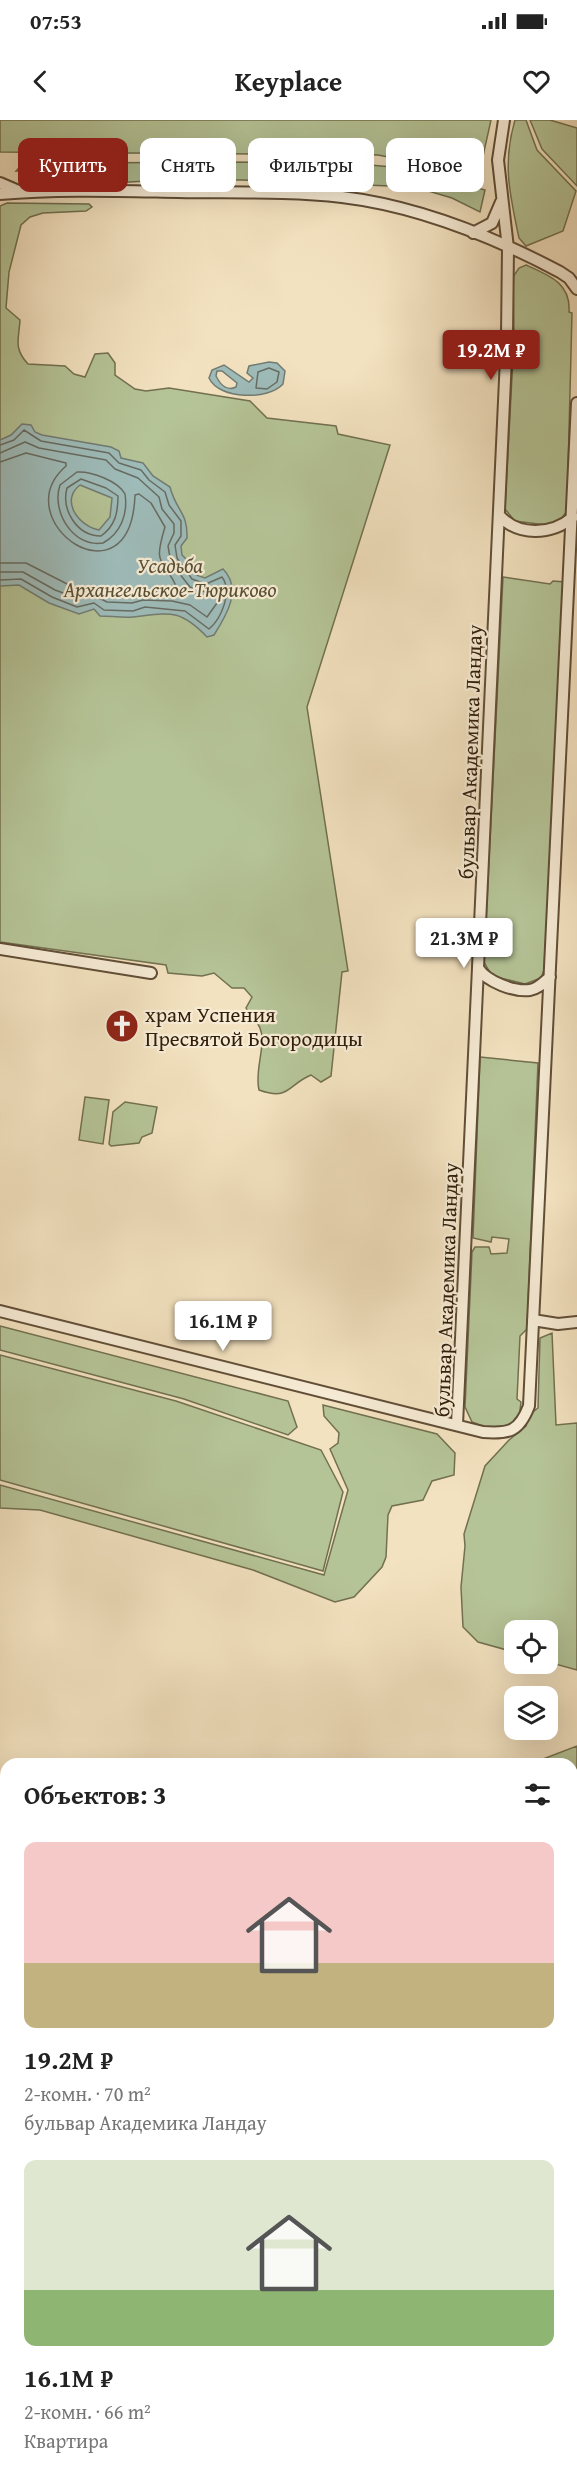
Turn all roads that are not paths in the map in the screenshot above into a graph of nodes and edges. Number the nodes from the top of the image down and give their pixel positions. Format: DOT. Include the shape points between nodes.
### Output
graph roads {
  1 [pos="504,120"];
  2 [pos="0,183"];
  3 [pos="18,190"];
  4 [pos="22,192"];
  5 [pos="128,192"];
  6 [pos="0,194"];
  7 [pos="502,200"];
  8 [pos="473,233"];
  9 [pos="508,248"];
  10 [pos="577,289"];
  11 [pos="577,403"];
  12 [pos="499,515"];
  13 [pos="573,517"];
  14 [pos="0,949"];
  15 [pos="478,968"];
  16 [pos="152,973"];
  17 [pos="550,977"];
  18 [pos="0,1311"];
  19 [pos="533,1320"];
  20 [pos="577,1322"];
  21 [pos="457,1425"];
  1 -- 7 [label="street, бульвар Академика Ландау" via="498,160"];
  2 -- 3 [label="street"];
  4 -- 6 [label="street"];
  5 -- 8 [label="street" via="342,197 409,212"];
  7 -- 8 [label="street" via="492,223"];
  7 -- 9 [label="street, бульвар Академика Ландау"];
  8 -- 9 [label="street"];
  9 -- 10 [label="street" via="569,278"];
  9 -- 12 [label="street, бульвар Академика Ландау"];
  11 -- 13 [label="street, бульвар Академика Ландау"];
  12 -- 13 [label="street" via="515,527 550,531"];
  12 -- 15 [label="street, бульвар Академика Ландау"];
  13 -- 17 [label="street, бульвар Академика Ландау"];
  14 -- 16 [label="street"];
  15 -- 17 [label="street" via="492,981 520,990 537,988"];
  15 -- 21 [label="street, бульвар Академика Ландау"];
  17 -- 19 [label="street, бульвар Академика Ландау"];
  18 -- 21 [label="street"];
  19 -- 20 [label="street"];
  19 -- 21 [label="street, бульвар Академика Ландау" via="528,1406 521,1424 510,1432 497,1433"];
}
